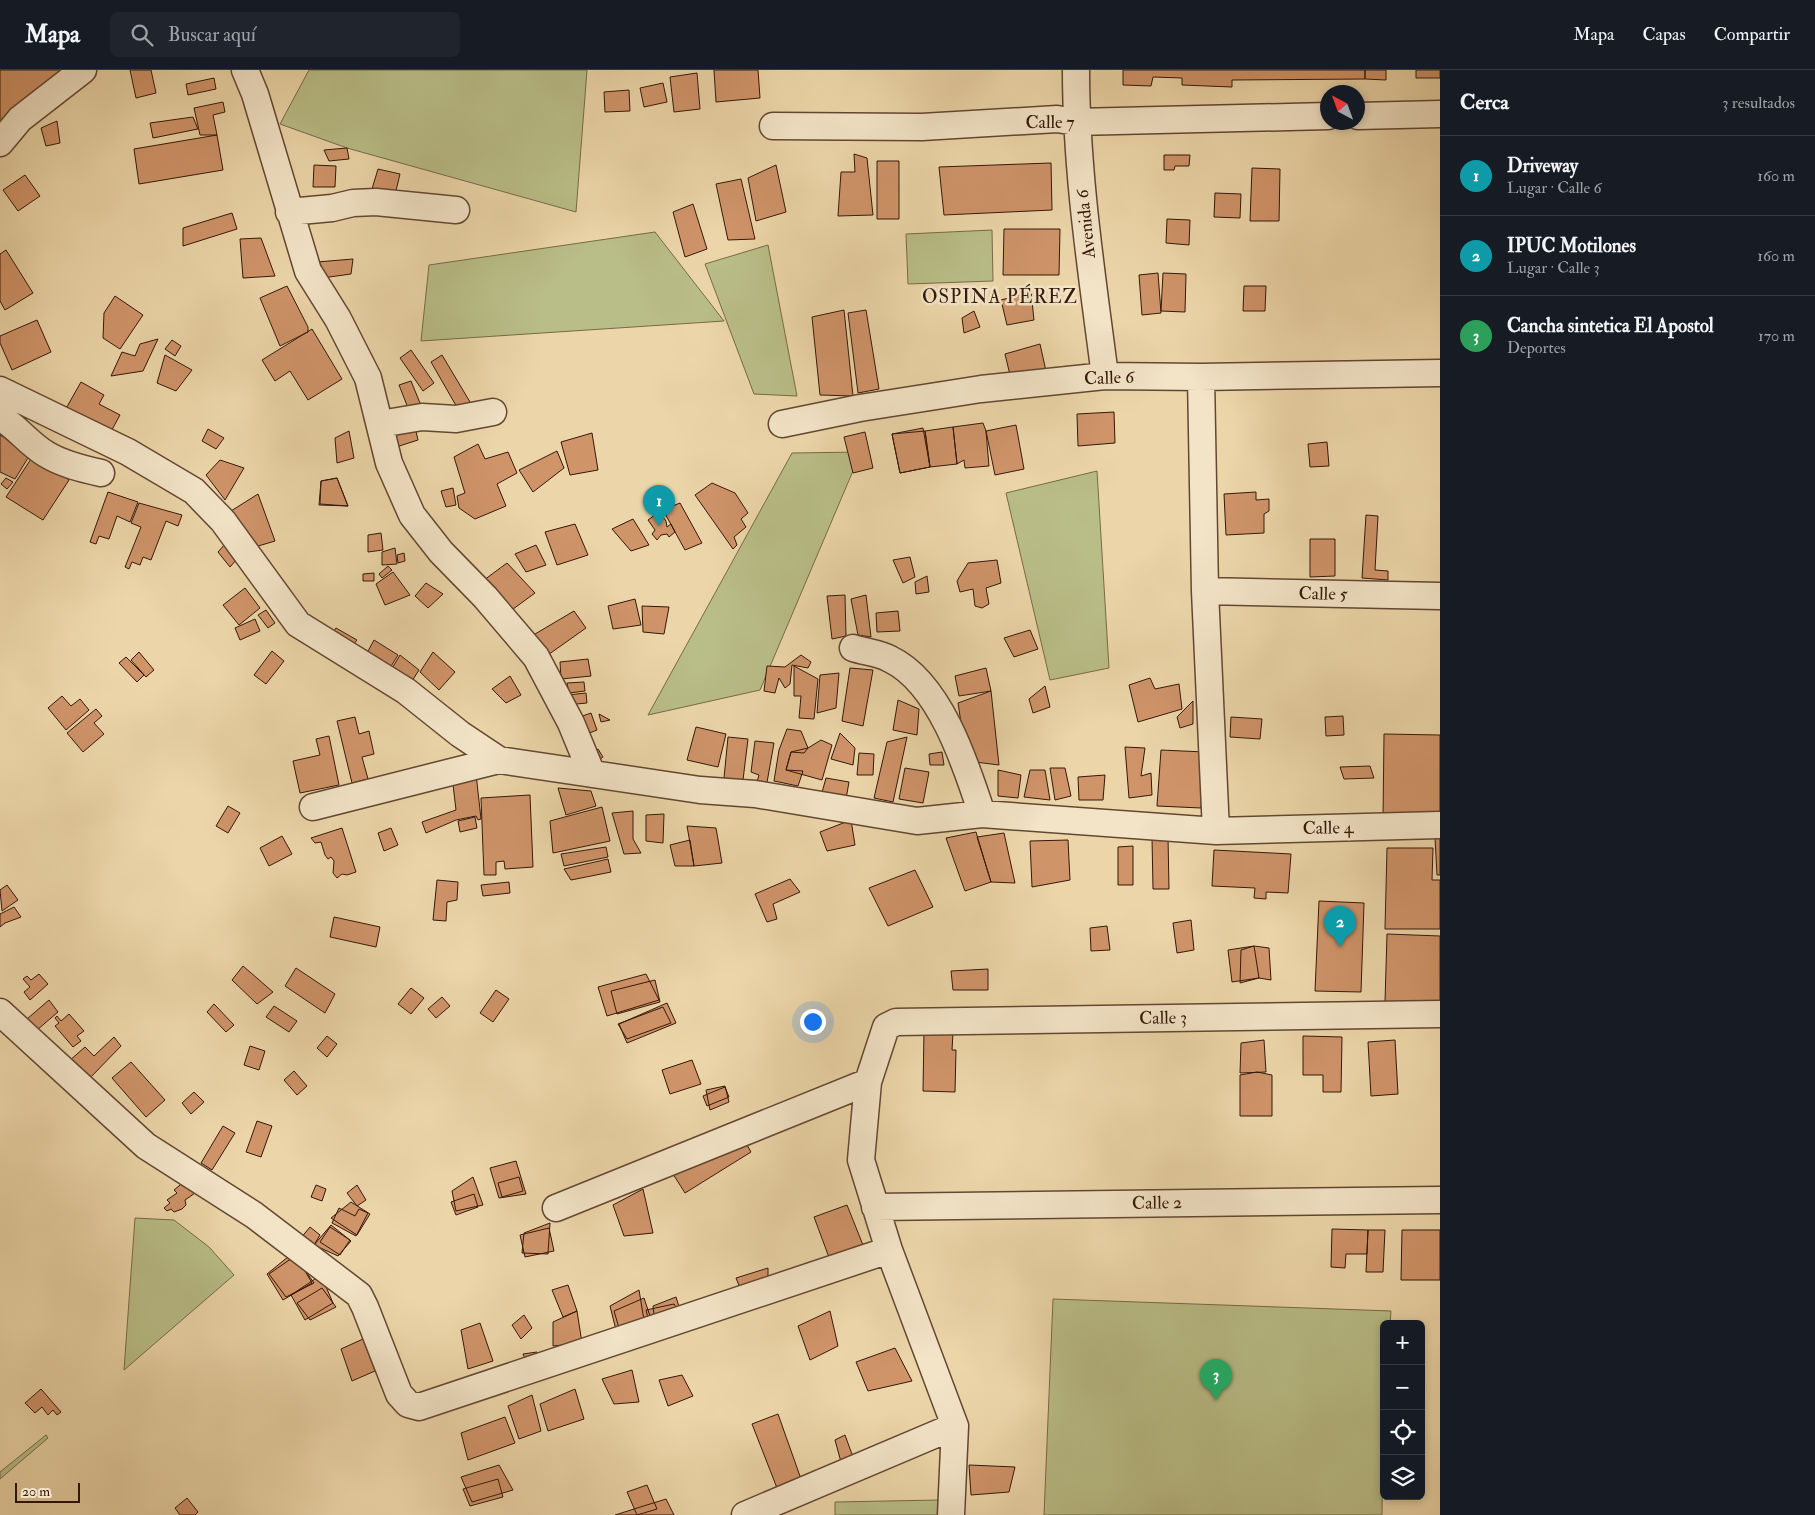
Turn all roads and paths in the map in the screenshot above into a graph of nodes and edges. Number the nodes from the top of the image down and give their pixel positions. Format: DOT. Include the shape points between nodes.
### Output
graph roads {
  1 [pos="83,70"];
  2 [pos="245,70"];
  3 [pos="1076,70"];
  4 [pos="1440,114"];
  5 [pos="1320,116"];
  6 [pos="1365,116"];
  7 [pos="1076,122"];
  8 [pos="773,126"];
  9 [pos="0,143"];
  10 [pos="456,210"];
  11 [pos="289,212"];
  12 [pos="1440,373"];
  13 [pos="1106,376"];
  14 [pos="1201,377"];
  15 [pos="0,390"];
  16 [pos="493,412"];
  17 [pos="0,417"];
  18 [pos="380,424"];
  19 [pos="782,424"];
  20 [pos="101,473"];
  21 [pos="1205,591"];
  22 [pos="1440,596"];
  23 [pos="853,648"];
  24 [pos="499,760"];
  25 [pos="592,774"];
  26 [pos="313,807"];
  27 [pos="982,814"];
  28 [pos="1440,825"];
  29 [pos="1216,831"];
  30 [pos="0,1012"];
  31 [pos="1440,1014"];
  32 [pos="868,1082"];
  33 [pos="1440,1200"];
  34 [pos="875,1207"];
  35 [pos="556,1208"];
  36 [pos="889,1250"];
  37 [pos="955,1426"];
  38 [pos="745,1515"];
  39 [pos="951,1515"];
  1 -- 9 [label="street" via="20,119"];
  2 -- 11 [label="street"];
  3 -- 7 [label="street, Avenida 6"];
  4 -- 6 [label="street"];
  5 -- 7 [label="street, Calle 7"];
  7 -- 8 [label="street, Calle 7" via="1057,120 922,127"];
  7 -- 13 [label="street, Avenida 6" via="1087,240"];
  10 -- 11 [label="street" via="376,202"];
  11 -- 18 [label="street" via="308,270 368,378"];
  12 -- 14 [label="street, Calle 6"];
  13 -- 14 [label="street, Calle 6"];
  13 -- 19 [label="street, Calle 6" via="962,392"];
  14 -- 21 [label="street"];
  15 -- 24 [label="street" via="128,452 194,491 223,521 298,624 406,691"];
  16 -- 18 [label="street" via="456,419 422,417"];
  17 -- 20 [label="street" via="14,425 45,454"];
  18 -- 25 [label="street" via="389,463 412,515 536,657 571,723"];
  21 -- 22 [label="street, Calle 5"];
  21 -- 29 [label="street"];
  23 -- 27 [label="street" via="890,659 922,682 962,755"];
  24 -- 25 [label="street, Calle 4"];
  24 -- 26 [label="street"];
  25 -- 27 [label="street, Calle 4" via="784,798 917,821"];
  27 -- 29 [label="street, Calle 4"];
  28 -- 29 [label="street, Calle 4"];
  30 -- 36 [label="street" via="146,1146 254,1215 359,1295 399,1394 413,1406 419,1407"];
  31 -- 32 [label="street, Calle 3" via="896,1022 886,1027"];
  32 -- 34 [label="street" via="861,1160"];
  32 -- 35 [label="street"];
  33 -- 34 [label="street, Calle 2"];
  34 -- 36 [label="street"];
  36 -- 37 [label="street"];
  37 -- 38 [label="street"];
  37 -- 39 [label="street"];
}
